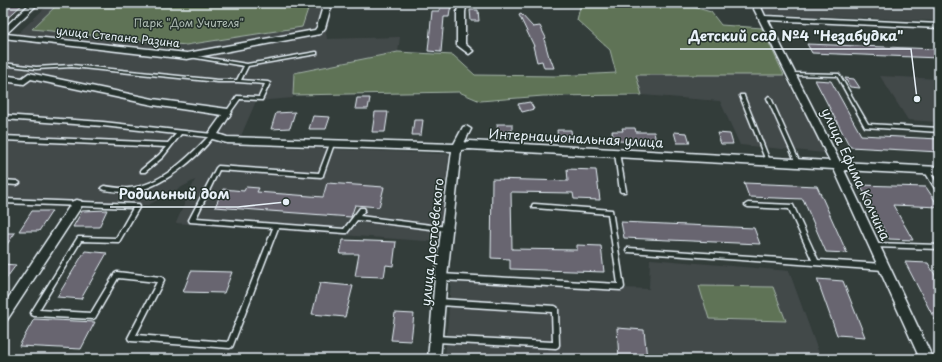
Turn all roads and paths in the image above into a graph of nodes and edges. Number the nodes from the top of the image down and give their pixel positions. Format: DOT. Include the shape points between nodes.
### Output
graph roads {
  1 [pos="35,3"];
  2 [pos="328,3"];
  3 [pos="463,3"];
  4 [pos="756,3"];
  5 [pos="764,18"];
  6 [pos="939,26"];
  7 [pos="3,33"];
  8 [pos="3,36"];
  9 [pos="469,51"];
  10 [pos="316,53"];
  11 [pos="187,56"];
  12 [pos="3,64"];
  13 [pos="247,65"];
  14 [pos="792,74"];
  15 [pos="3,78"];
  16 [pos="238,81"];
  17 [pos="742,96"];
  18 [pos="769,98"];
  19 [pos="228,112"];
  20 [pos="3,117"];
  21 [pos="466,130"];
  22 [pos="939,130"];
  23 [pos="180,132"];
  24 [pos="212,136"];
  25 [pos="3,138"];
  26 [pos="332,144"];
  27 [pos="170,145"];
  28 [pos="457,148"];
  29 [pos="617,153"];
  30 [pos="768,161"];
  31 [pos="798,163"];
  32 [pos="837,165"];
  33 [pos="926,170"];
  34 [pos="143,171"];
  35 [pos="939,171"];
  36 [pos="3,182"];
  37 [pos="17,183"];
  38 [pos="104,188"];
  39 [pos="624,191"];
  40 [pos="939,191"];
  41 [pos="3,201"];
  42 [pos="77,204"];
  43 [pos="748,205"];
  44 [pos="535,206"];
  45 [pos="362,210"];
  46 [pos="356,218"];
  47 [pos="276,226"];
  48 [pos="447,230"];
  49 [pos="874,245"];
  50 [pos="939,247"];
  51 [pos="629,250"];
  52 [pos="816,262"];
  53 [pos="884,267"];
  54 [pos="441,278"];
  55 [pos="439,302"];
  56 [pos="3,316"];
  57 [pos="436,339"];
  58 [pos="434,359"];
  59 [pos="927,359"];
  1 -- 7 [label="street"];
  2 -- 11 [label="street, улица Степана Разина" via="321,28 317,32"];
  3 -- 9 [label="street" via="462,45"];
  4 -- 5 [label="street, улица Ефима Колчина"];
  5 -- 6 [label="street"];
  5 -- 14 [label="street, улица Ефима Колчина"];
  8 -- 11 [label="street, улица Степана Разина"];
  10 -- 13 [label="lane"];
  11 -- 13 [label="lane"];
  12 -- 16 [label="lane" via="36,68 72,66"];
  13 -- 16 [label="lane"];
  14 -- 22 [label="lane" via="838,75 867,126"];
  14 -- 32 [label="street, улица Ефима Колчина"];
  15 -- 19 [label="street" via="24,81 29,76 117,96"];
  16 -- 19 [label="lane" via="268,83 260,99 239,97"];
  17 -- 30 [label="lane"];
  18 -- 31 [label="lane"];
  19 -- 24 [label="street"];
  20 -- 23 [label="lane"];
  21 -- 28 [label="street, улица Достоевского"];
  23 -- 24 [label="lane"];
  23 -- 27 [label="lane"];
  24 -- 26 [label="street, Интернациональная улица" via="228,140"];
  24 -- 38 [label="lane" via="188,161 155,182 131,190"];
  25 -- 27 [label="lane"];
  26 -- 28 [label="street, Интернациональная улица"];
  26 -- 47 [label="lane" via="321,175 218,168 192,220"];
  27 -- 34 [label="lane"];
  28 -- 29 [label="street, Интернациональная улица" via="469,145"];
  28 -- 48 [label="street, улица Достоевского"];
  29 -- 30 [label="street, Интернациональная улица"];
  29 -- 39 [label="lane"];
  30 -- 31 [label="street, Интернациональная улица"];
  31 -- 32 [label="street, Интернациональная улица"];
  32 -- 33 [label="street, Интернациональная улица"];
  32 -- 49 [label="street, улица Ефима Колчина"];
  33 -- 35 [label="street, Интернациональная улица"];
  33 -- 40 [label="lane"];
  36 -- 37 [label="lane"];
  41 -- 42 [label="lane"];
  42 -- 47 [label="lane" via="137,206 117,240 80,239 34,313 93,316 117,275 161,280 132,338 230,345"];
  42 -- 56 [label="street"];
  43 -- 52 [label="lane" via="791,207"];
  44 -- 54 [label="lane" via="610,212 621,286"];
  45 -- 46 [label="lane"];
  46 -- 47 [label="lane" via="345,231"];
  46 -- 48 [label="lane"];
  48 -- 54 [label="street, улица Достоевского"];
  49 -- 50 [label="lane"];
  49 -- 53 [label="street, улица Ефима Колчина"];
  51 -- 52 [label="lane"];
  52 -- 53 [label="lane"];
  53 -- 59 [label="street, улица Ефима Колчина"];
  54 -- 55 [label="street, улица Достоевского"];
  55 -- 57 [label="street, улица Достоевского"];
  55 -- 57 [label="lane" via="555,309 556,345"];
  57 -- 58 [label="street, улица Достоевского"];
}
